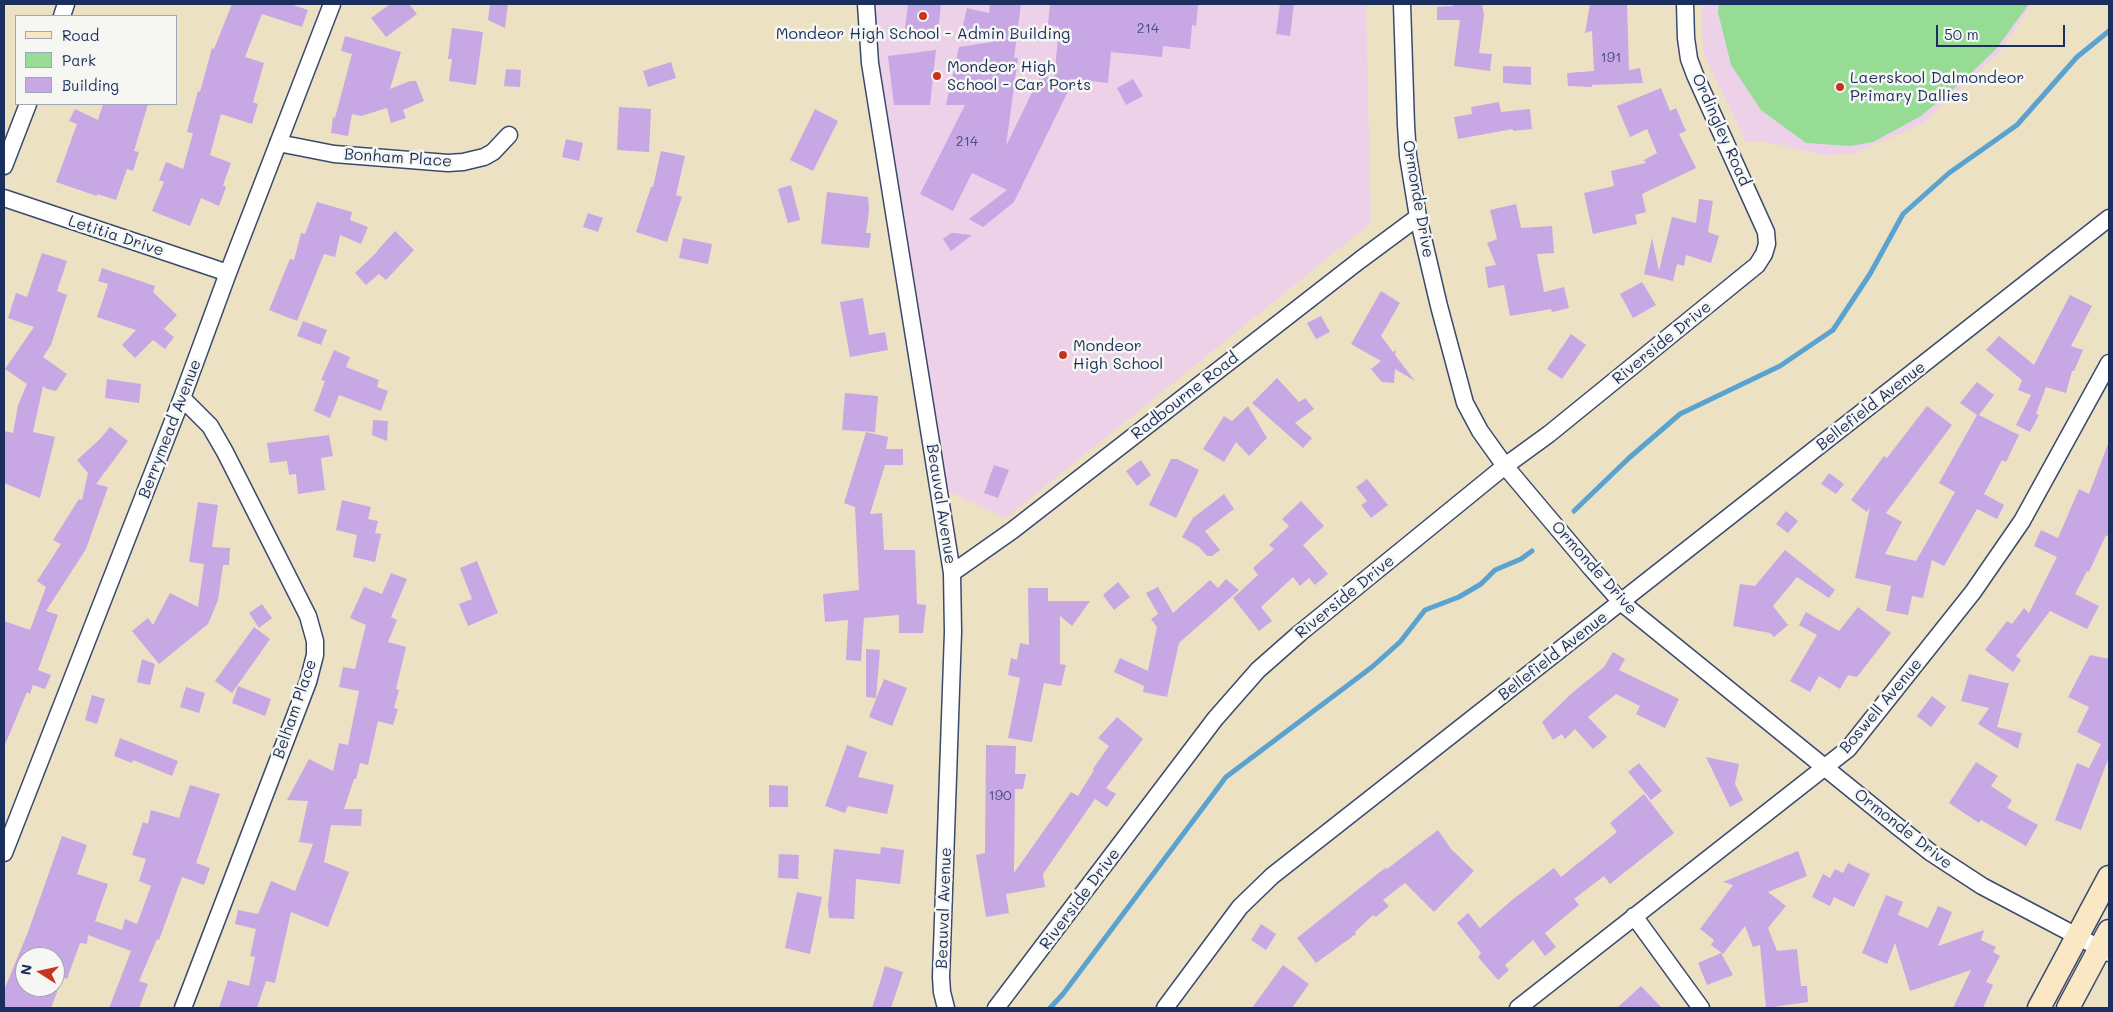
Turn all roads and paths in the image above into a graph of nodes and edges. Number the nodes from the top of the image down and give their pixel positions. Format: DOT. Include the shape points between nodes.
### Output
graph roads {
  1 [pos="332,4"];
  2 [pos="866,4"];
  3 [pos="1402,4"];
  4 [pos="1685,4"];
  5 [pos="28,105"];
  6 [pos="509,135"];
  7 [pos="278,143"];
  8 [pos="4,166"];
  9 [pos="4,198"];
  10 [pos="1418,217"];
  11 [pos="2109,218"];
  12 [pos="1764,254"];
  13 [pos="228,273"];
  14 [pos="2109,363"];
  15 [pos="182,398"];
  16 [pos="1505,466"];
  17 [pos="952,573"];
  18 [pos="1622,602"];
  19 [pos="1825,768"];
  20 [pos="4,854"];
  21 [pos="2109,877"];
  22 [pos="1634,916"];
  23 [pos="2078,936"];
  24 [pos="2106,944"];
  25 [pos="182,1008"];
  26 [pos="946,1008"];
  27 [pos="996,1008"];
  28 [pos="1165,1008"];
  29 [pos="1518,1008"];
  30 [pos="1701,1008"];
  31 [pos="2039,1008"];
  32 [pos="2068,1008"];
  1 -- 7 [label="street, Berrymead Avenue"];
  2 -- 17 [label="street, Beauval Avenue" via="870,63"];
  3 -- 10 [label="street, Ormonde Drive" via="1408,156"];
  4 -- 12 [label="street, Ordingley Road" via="1690,59 1762,222 1767,244"];
  5 -- 8 [label="street"];
  6 -- 7 [label="street, Bonham Place" via="484,157 448,163 334,154"];
  7 -- 13 [label="street, Berrymead Avenue"];
  9 -- 13 [label="street, Letitia Drive"];
  10 -- 16 [label="street, Ormonde Drive" via="1465,403"];
  10 -- 17 [label="street, Radbourne Road" via="1013,530"];
  11 -- 18 [label="street, Bellefield Avenue"];
  12 -- 16 [label="street, Riverside Drive" via="1749,273"];
  13 -- 15 [label="street, Berrymead Avenue"];
  14 -- 19 [label="street, Boswell Avenue" via="2022,521 1973,592 1848,749"];
  15 -- 20 [label="street, Berrymead Avenue"];
  15 -- 25 [label="street, Belham Place" via="202,417 225,452 308,616 315,640 315,655"];
  16 -- 18 [label="street, Ormonde Drive"];
  16 -- 27 [label="street, Riverside Drive" via="1278,652 1237,693"];
  17 -- 26 [label="street, Beauval Avenue" via="941,976"];
  18 -- 19 [label="street, Ormonde Drive"];
  18 -- 28 [label="street, Bellefield Avenue" via="1260,886 1240,907"];
  19 -- 22 [label="street, Boswell Avenue"];
  19 -- 23 [label="street, Ormonde Drive" via="1953,868"];
  21 -- 23 [label="main road"];
  22 -- 29 [label="street, Boswell Avenue"];
  22 -- 30 [label="street"];
  23 -- 24 [label="street, Ormonde Drive"];
  23 -- 31 [label="main road"];
  24 -- 32 [label="main road"];
}
